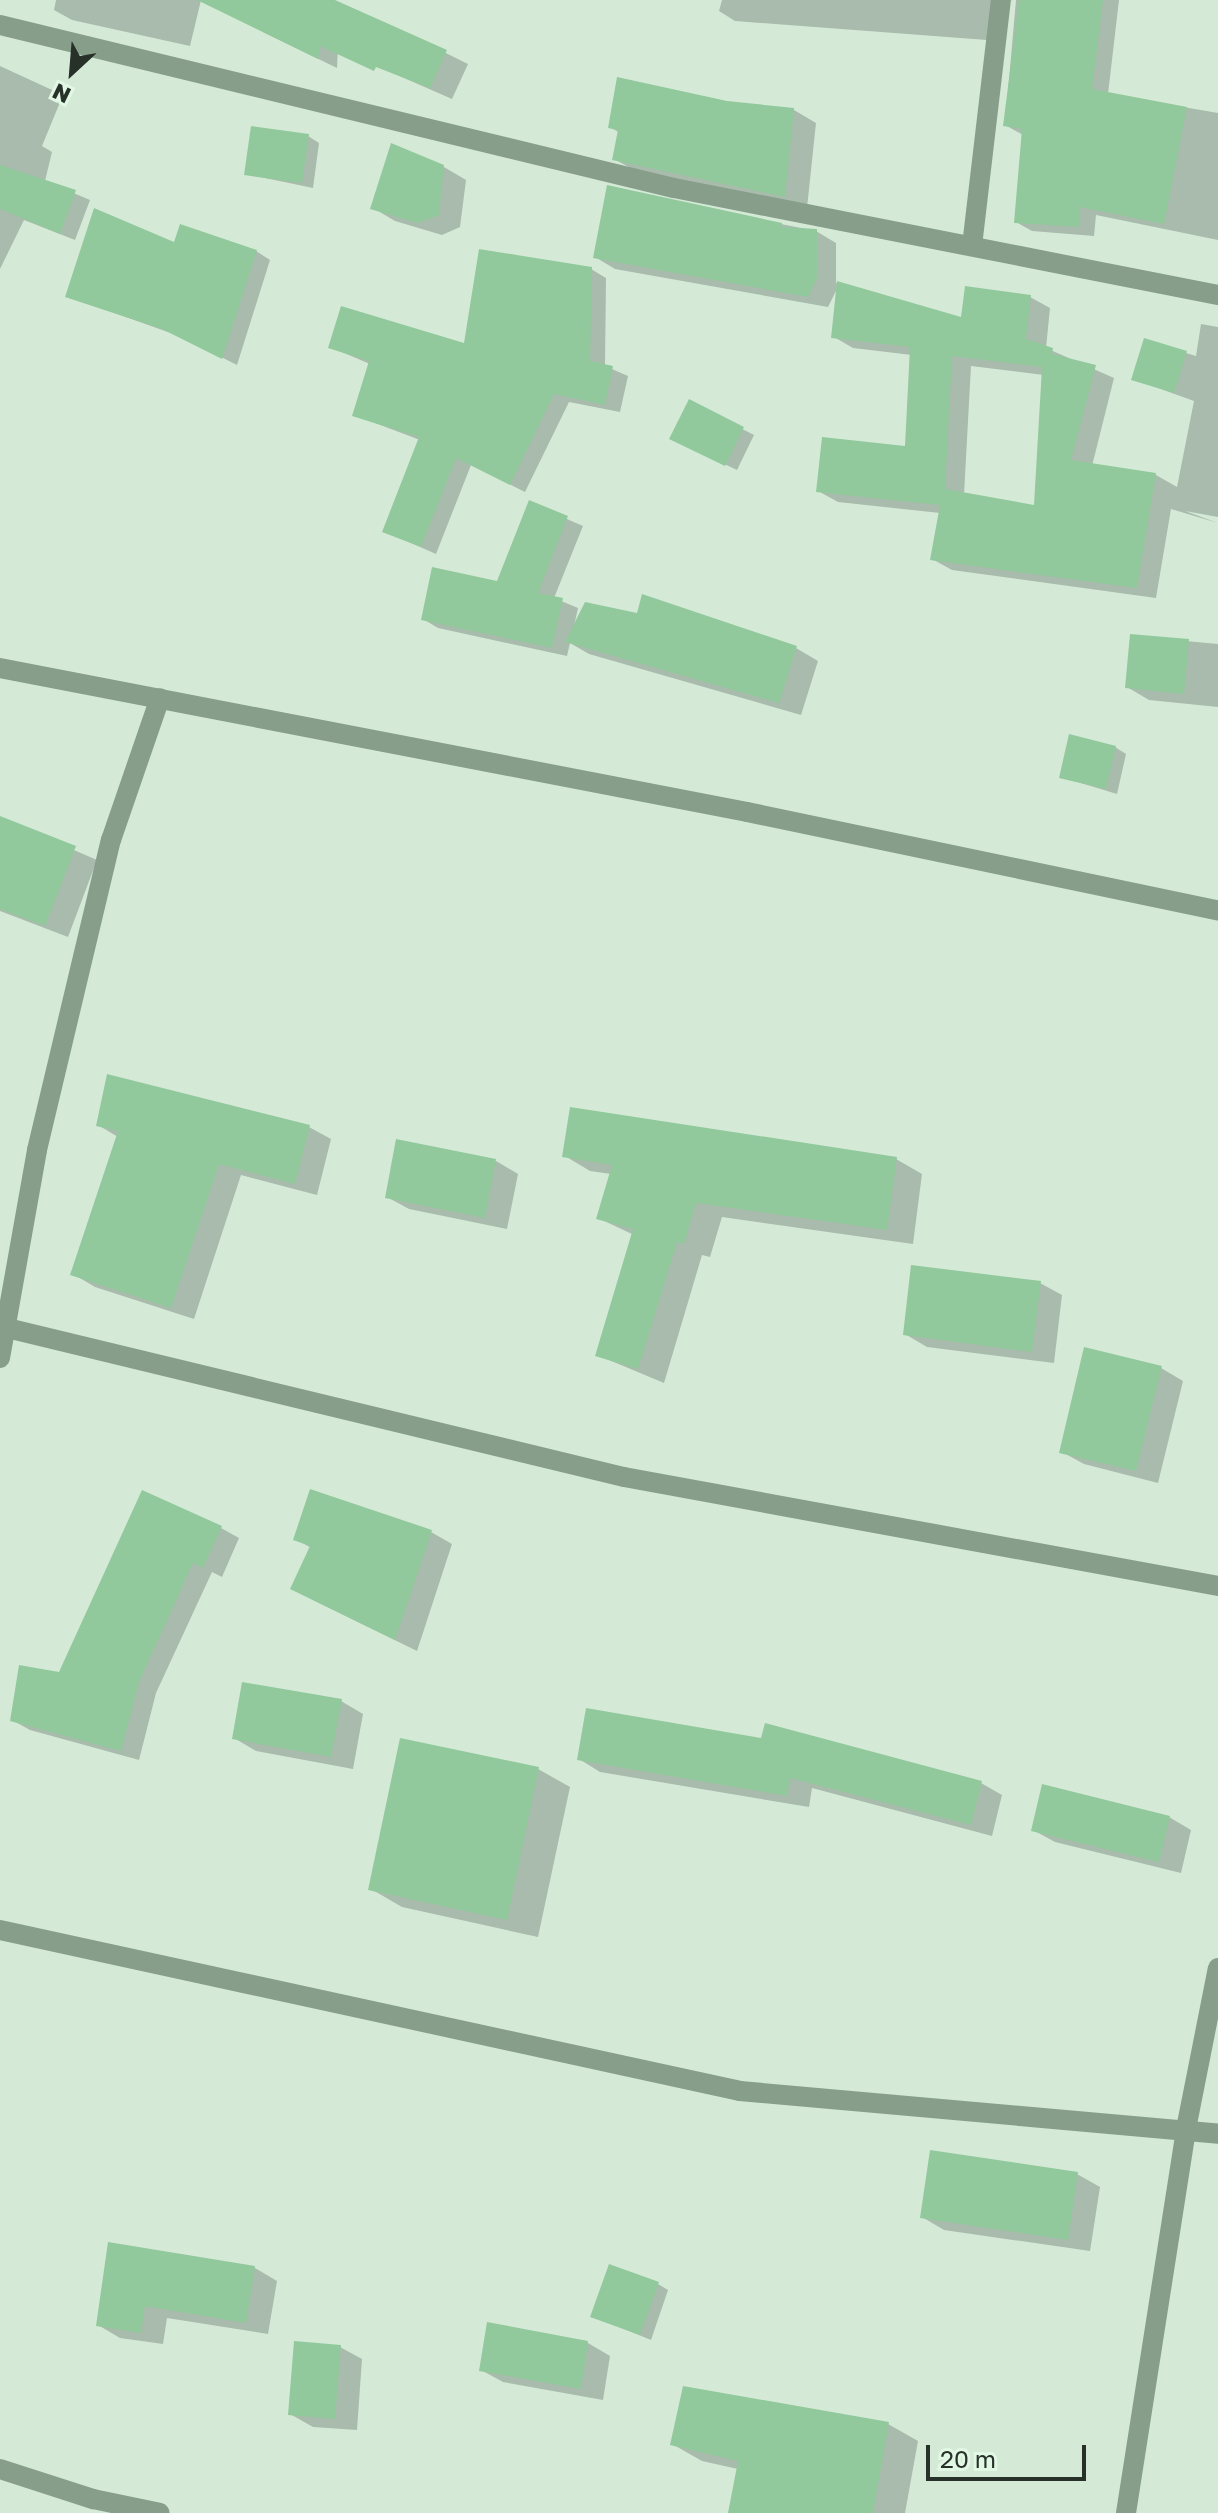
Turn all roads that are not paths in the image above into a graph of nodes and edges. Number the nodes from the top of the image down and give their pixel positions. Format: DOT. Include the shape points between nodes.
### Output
graph roads {
  1 [pos="1001,0"];
  2 [pos="0,25"];
  3 [pos="972,246"];
  4 [pos="1218,295"];
  5 [pos="0,668"];
  6 [pos="160,698"];
  7 [pos="1218,910"];
  8 [pos="7,1328"];
  9 [pos="0,1358"];
  10 [pos="1218,1586"];
  11 [pos="0,1930"];
  12 [pos="1218,1968"];
  13 [pos="1186,2129"];
  14 [pos="1218,2134"];
  15 [pos="0,2469"];
  16 [pos="160,2513"];
  17 [pos="1126,2513"];
  1 -- 3 [label="street"];
  2 -- 3 [label="street" via="444,136"];
  3 -- 4 [label="street"];
  5 -- 6 [label="street"];
  6 -- 7 [label="street"];
  6 -- 8 [label="street" via="107,855 37,1150"];
  8 -- 9 [label="street"];
  8 -- 10 [label="street" via="624,1477"];
  11 -- 13 [label="street" via="740,2091"];
  12 -- 13 [label="street"];
  13 -- 14 [label="street"];
  13 -- 17 [label="street"];
  15 -- 16 [label="street" via="93,2499"];
}
